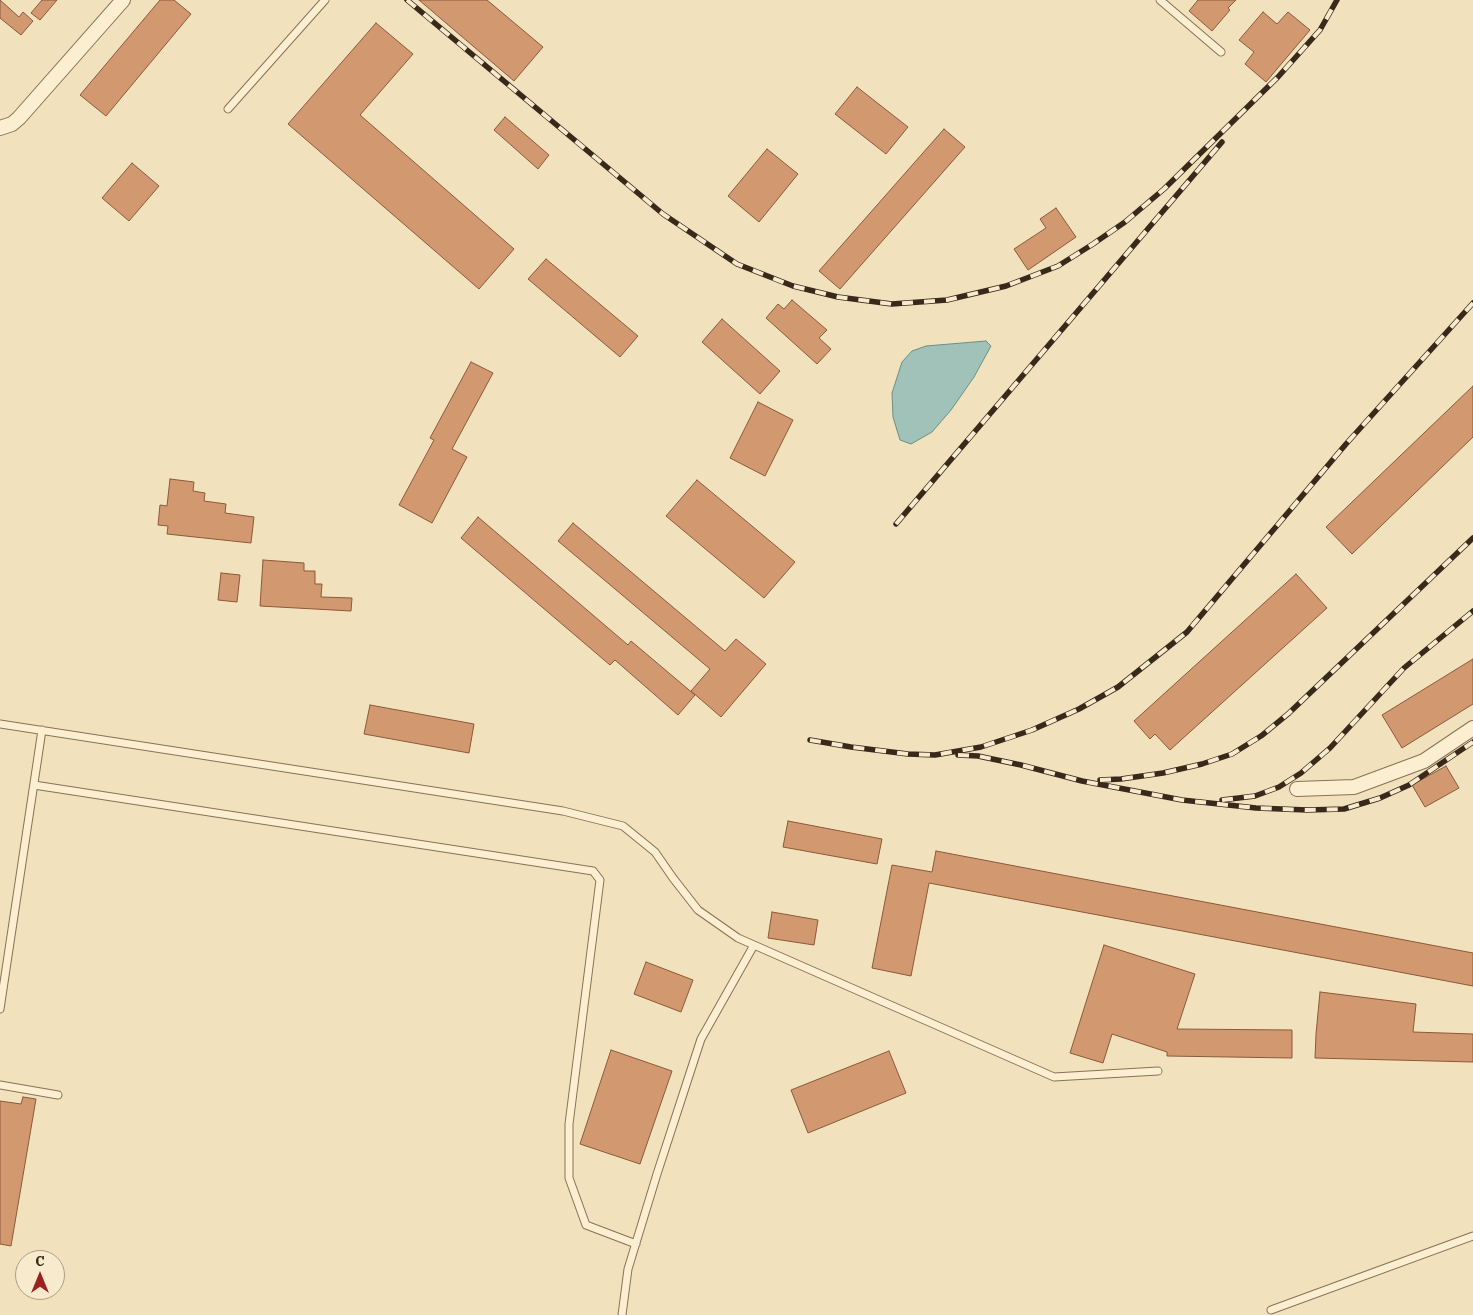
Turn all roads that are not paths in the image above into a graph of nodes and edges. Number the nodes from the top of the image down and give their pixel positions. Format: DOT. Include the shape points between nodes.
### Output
graph roads {
  1 [pos="123,0"];
  2 [pos="325,0"];
  3 [pos="1160,0"];
  4 [pos="1221,52"];
  5 [pos="228,109"];
  6 [pos="0,128"];
  7 [pos="0,724"];
  8 [pos="1473,728"];
  9 [pos="42,730"];
  10 [pos="34,785"];
  11 [pos="1298,789"];
  12 [pos="754,945"];
  13 [pos="0,1009"];
  14 [pos="1158,1071"];
  15 [pos="0,1085"];
  16 [pos="58,1095"];
  17 [pos="1473,1236"];
  18 [pos="636,1244"];
  19 [pos="1271,1310"];
  20 [pos="622,1315"];
  1 -- 6 [label="street" via="19,118"];
  2 -- 5 [label="lane"];
  3 -- 4 [label="lane"];
  7 -- 9 [label="lane"];
  8 -- 11 [label="street" via="1424,761 1354,787"];
  9 -- 10 [label="lane"];
  9 -- 12 [label="lane" via="563,811 623,826 655,852 698,910 738,938"];
  10 -- 13 [label="lane"];
  10 -- 18 [label="lane" via="593,871 600,880 569,1124 570,1178 586,1225"];
  12 -- 14 [label="lane" via="1054,1077"];
  12 -- 18 [label="lane" via="701,1038"];
  15 -- 16 [label="lane"];
  17 -- 19 [label="lane"];
  18 -- 20 [label="lane" via="628,1269"];
}
